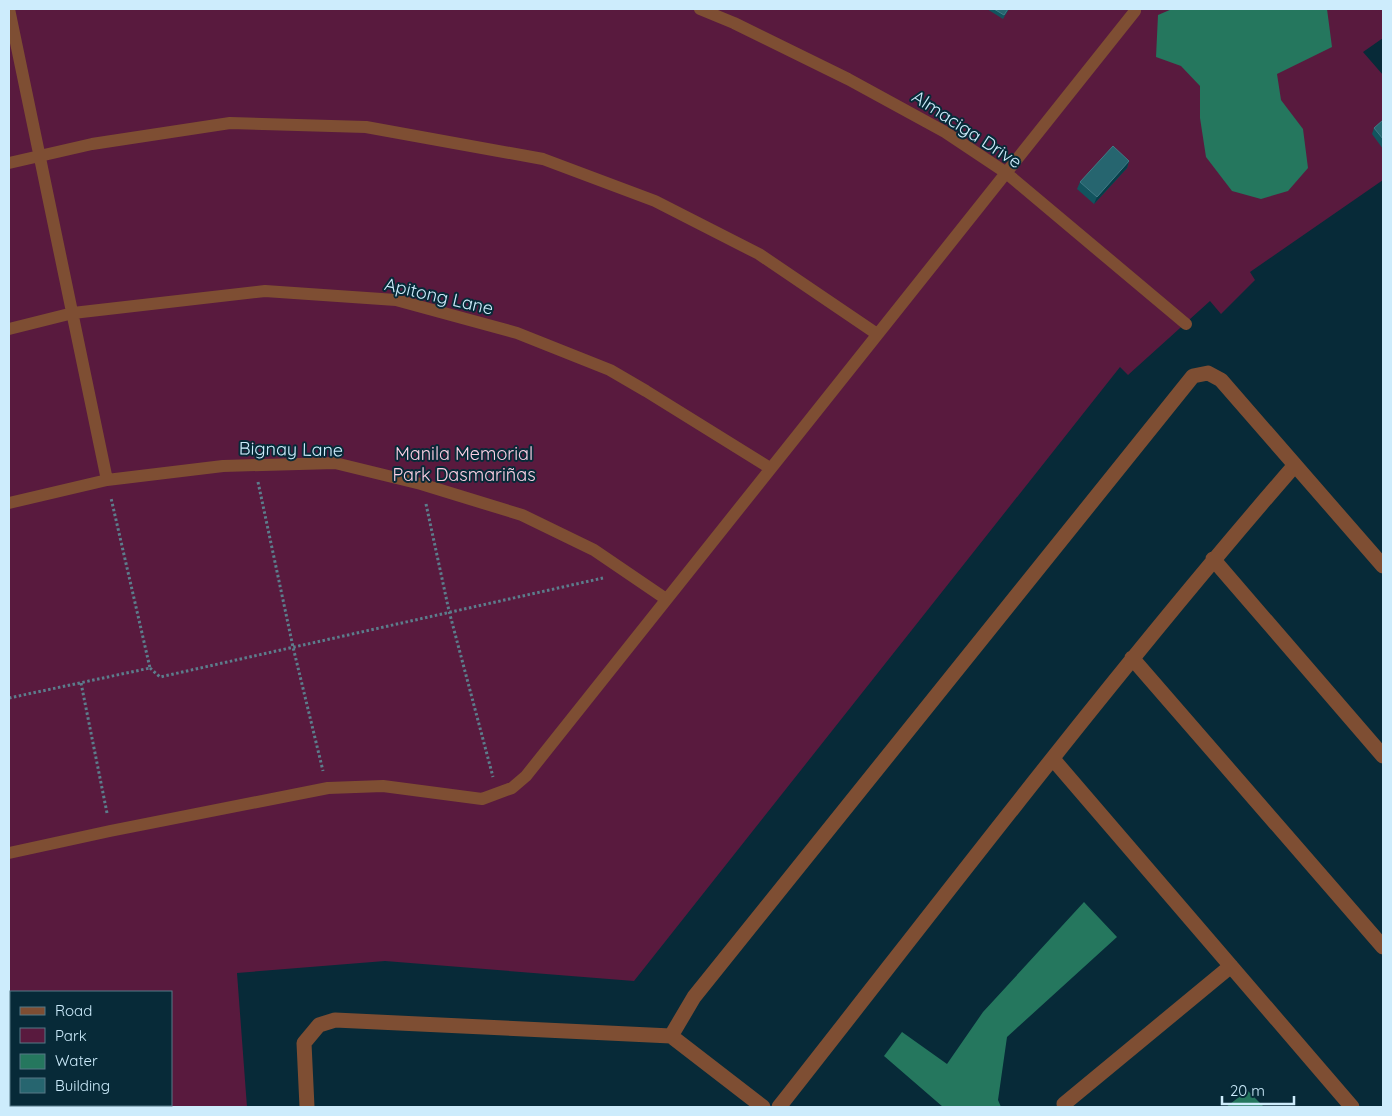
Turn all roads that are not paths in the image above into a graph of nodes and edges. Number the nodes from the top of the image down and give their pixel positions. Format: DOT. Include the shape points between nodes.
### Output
graph roads {
  1 [pos="10,9"];
  2 [pos="700,9"];
  3 [pos="1134,9"];
  4 [pos="41,156"];
  5 [pos="9,163"];
  6 [pos="1005,172"];
  7 [pos="73,313"];
  8 [pos="1186,324"];
  9 [pos="9,329"];
  10 [pos="877,334"];
  11 [pos="1294,464"];
  12 [pos="770,468"];
  13 [pos="107,480"];
  14 [pos="9,503"];
  15 [pos="1212,559"];
  16 [pos="1383,566"];
  17 [pos="666,599"];
  18 [pos="1132,658"];
  19 [pos="1383,756"];
  20 [pos="1053,759"];
  21 [pos="9,853"];
  22 [pos="1383,947"];
  23 [pos="1231,966"];
  24 [pos="671,1036"];
  25 [pos="1064,1104"];
  26 [pos="307,1107"];
  27 [pos="763,1107"];
  28 [pos="779,1107"];
  29 [pos="1352,1107"];
  1 -- 4 [label="lane"];
  2 -- 6 [label="lane, Almaciga Drive" via="848,79 945,132"];
  3 -- 6 [label="lane"];
  4 -- 5 [label="lane"];
  4 -- 7 [label="lane"];
  4 -- 10 [label="lane" via="92,144 230,123 366,127 543,159 655,201 759,254"];
  6 -- 8 [label="lane, Almaciga Drive"];
  6 -- 10 [label="lane"];
  7 -- 9 [label="lane, Apitong Lane"];
  7 -- 12 [label="lane, Apitong Lane" via="265,291 396,300 517,333 610,370"];
  7 -- 13 [label="lane"];
  10 -- 12 [label="lane"];
  11 -- 15 [label="street"];
  11 -- 16 [label="street"];
  11 -- 24 [label="street" via="1221,380 1208,373 1193,376 694,997"];
  12 -- 17 [label="lane"];
  13 -- 14 [label="lane, Bignay Lane"];
  13 -- 17 [label="lane, Bignay Lane" via="223,466 335,463 421,484 522,515 594,550"];
  15 -- 18 [label="street"];
  15 -- 19 [label="street"];
  17 -- 21 [label="lane" via="526,776 497,795 482,800 383,786 327,788"];
  18 -- 20 [label="street"];
  18 -- 22 [label="street"];
  20 -- 23 [label="street"];
  20 -- 28 [label="street"];
  23 -- 25 [label="street"];
  23 -- 29 [label="street"];
  24 -- 26 [label="street" via="335,1020 319,1025 304,1043"];
  24 -- 27 [label="street"];
}
